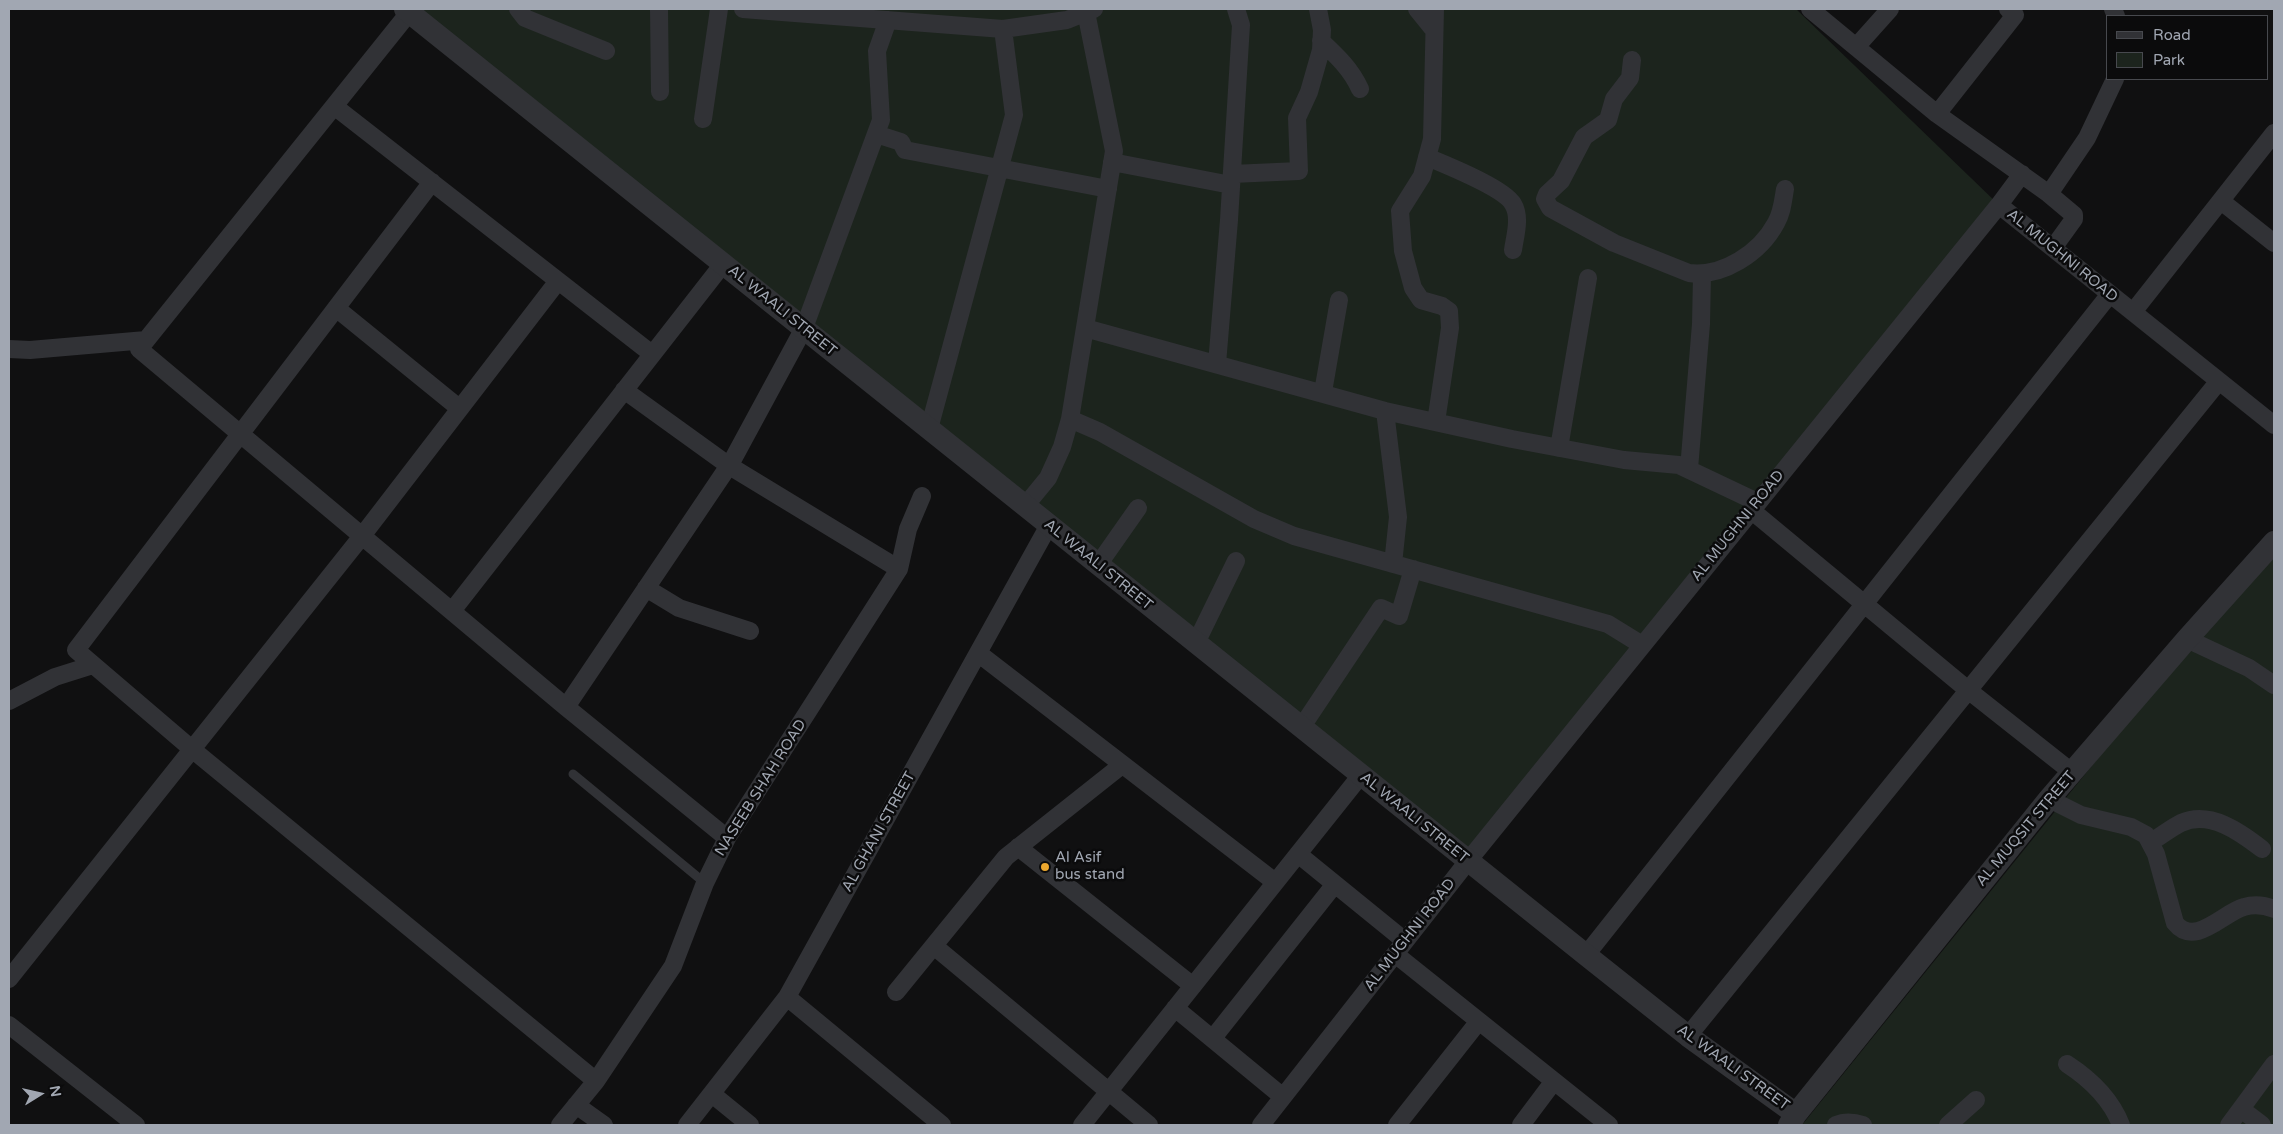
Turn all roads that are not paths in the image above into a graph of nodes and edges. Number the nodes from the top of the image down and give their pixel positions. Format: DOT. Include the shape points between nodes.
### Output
graph roads {
  1 [pos="518,9"];
  2 [pos="659,9"];
  3 [pos="719,9"];
  4 [pos="743,9"];
  5 [pos="1236,9"];
  6 [pos="1318,9"];
  7 [pos="1417,9"];
  8 [pos="1435,9"];
  9 [pos="1810,9"];
  10 [pos="1890,9"];
  11 [pos="2008,9"];
  12 [pos="409,10"];
  13 [pos="1090,11"];
  14 [pos="888,20"];
  15 [pos="1003,29"];
  16 [pos="1434,30"];
  17 [pos="1322,41"];
  18 [pos="1856,47"];
  19 [pos="606,51"];
  20 [pos="1632,60"];
  21 [pos="2115,80"];
  22 [pos="1360,88"];
  23 [pos="660,92"];
  24 [pos="334,106"];
  25 [pos="1937,114"];
  26 [pos="703,119"];
  27 [pos="2274,133"];
  28 [pos="876,134"];
  29 [pos="1427,157"];
  30 [pos="1112,162"];
  31 [pos="1000,167"];
  32 [pos="2022,174"];
  33 [pos="1232,180"];
  34 [pos="432,182"];
  35 [pos="1108,189"];
  36 [pos="1784,189"];
  37 [pos="2050,194"];
  38 [pos="2221,201"];
  39 [pos="1999,205"];
  40 [pos="2274,244"];
  41 [pos="2053,248"];
  42 [pos="1513,250"];
  43 [pos="723,264"];
  44 [pos="1702,275"];
  45 [pos="1588,278"];
  46 [pos="558,281"];
  47 [pos="2110,294"];
  48 [pos="1339,300"];
  49 [pos="336,308"];
  50 [pos="2133,312"];
  51 [pos="804,328"];
  52 [pos="1085,328"];
  53 [pos="146,340"];
  54 [pos="9,349"];
  55 [pos="652,354"];
  56 [pos="1217,364"];
  57 [pos="2220,381"];
  58 [pos="624,390"];
  59 [pos="1323,392"];
  60 [pos="459,408"];
  61 [pos="1385,411"];
  62 [pos="1070,419"];
  63 [pos="1436,422"];
  64 [pos="2274,425"];
  65 [pos="929,429"];
  66 [pos="240,434"];
  67 [pos="1559,448"];
  68 [pos="728,466"];
  69 [pos="1689,469"];
  70 [pos="922,496"];
  71 [pos="1025,506"];
  72 [pos="1754,506"];
  73 [pos="1138,508"];
  74 [pos="1049,525"];
  75 [pos="362,536"];
  76 [pos="2274,542"];
  77 [pos="1236,562"];
  78 [pos="1392,564"];
  79 [pos="1098,565"];
  80 [pos="1413,569"];
  81 [pos="899,570"];
  82 [pos="646,588"];
  83 [pos="1864,604"];
  84 [pos="452,611"];
  85 [pos="750,631"];
  86 [pos="2187,639"];
  87 [pos="1196,643"];
  88 [pos="1642,645"];
  89 [pos="978,653"];
  90 [pos="93,665"];
  91 [pos="2274,685"];
  92 [pos="1968,690"];
  93 [pos="9,701"];
  94 [pos="566,707"];
  95 [pos="1301,728"];
  96 [pos="193,750"];
  97 [pos="1122,765"];
  98 [pos="2073,773"];
  99 [pos="573,774"];
  100 [pos="1361,775"];
  101 [pos="2050,799"];
  102 [pos="727,838"];
  103 [pos="2151,842"];
  104 [pos="1018,847"];
  105 [pos="2262,849"];
  106 [pos="1298,854"];
  107 [pos="1468,861"];
  108 [pos="1275,882"];
  109 [pos="705,883"];
  110 [pos="1335,884"];
  111 [pos="2274,909"];
  112 [pos="934,946"];
  113 [pos="1400,948"];
  114 [pos="1586,955"];
  115 [pos="9,979"];
  116 [pos="1192,986"];
  117 [pos="896,992"];
  118 [pos="788,997"];
  119 [pos="1175,1008"];
  120 [pos="1479,1021"];
  121 [pos="9,1025"];
  122 [pos="1688,1036"];
  123 [pos="1213,1038"];
  124 [pos="2066,1064"];
  125 [pos="2274,1064"];
  126 [pos="596,1081"];
  127 [pos="1554,1081"];
  128 [pos="1109,1091"];
  129 [pos="712,1094"];
  130 [pos="1283,1097"];
  131 [pos="1976,1100"];
  132 [pos="576,1105"];
  133 [pos="2241,1109"];
  134 [pos="1792,1120"];
  135 [pos="136,1125"];
  136 [pos="560,1125"];
  137 [pos="604,1125"];
  138 [pos="687,1125"];
  139 [pos="750,1125"];
  140 [pos="942,1125"];
  141 [pos="1082,1125"];
  142 [pos="1150,1125"];
  143 [pos="1261,1125"];
  144 [pos="1397,1125"];
  145 [pos="1521,1125"];
  146 [pos="1609,1125"];
  147 [pos="1836,1125"];
  148 [pos="1863,1125"];
  149 [pos="1948,1125"];
  150 [pos="2121,1125"];
  151 [pos="2229,1125"];
  152 [pos="2262,1125"];
  1 -- 19 [label="street" via="525,18"];
  2 -- 23 [label="street"];
  3 -- 26 [label="street"];
  4 -- 14 [label="street"];
  5 -- 33 [label="street" via="1241,25"];
  6 -- 17 [label="street"];
  7 -- 16 [label="street"];
  8 -- 16 [label="street"];
  9 -- 18 [label="street"];
  10 -- 18 [label="street"];
  11 -- 25 [label="street" via="2016,15"];
  12 -- 24 [label="street"];
  12 -- 43 [label="street, AL WAALI STREET"];
  13 -- 15 [label="street" via="1067,20"];
  13 -- 30 [label="street" via="1114,152"];
  14 -- 15 [label="street"];
  14 -- 28 [label="street" via="877,51 881,120"];
  15 -- 31 [label="street" via="1014,115"];
  16 -- 29 [label="street" via="1432,138"];
  17 -- 22 [label="street" via="1344,63"];
  17 -- 33 [label="street" via="1309,92 1297,118 1299,170"];
  18 -- 25 [label="street"];
  20 -- 44 [label="street" via="1630,78 1614,99 1608,120 1584,137 1561,181 1545,199 1550,208 1614,243 1689,273"];
  21 -- 37 [label="street" via="2087,138"];
  24 -- 34 [label="street"];
  24 -- 53 [label="street"];
  25 -- 32 [label="street"];
  27 -- 38 [label="street"];
  28 -- 31 [label="street" via="901,142 905,150"];
  28 -- 51 [label="street"];
  29 -- 42 [label="street" via="1497,190 1513,203 1517,219"];
  29 -- 63 [label="street" via="1422,176 1400,211 1403,251 1413,288 1422,300 1449,311 1450,328"];
  30 -- 33 [label="street"];
  30 -- 35 [label="street"];
  31 -- 35 [label="street"];
  31 -- 65 [label="street"];
  32 -- 37 [label="street"];
  32 -- 39 [label="street"];
  33 -- 56 [label="street"];
  34 -- 46 [label="street"];
  34 -- 49 [label="street"];
  35 -- 52 [label="street"];
  36 -- 44 [label="street" via="1776,223 1763,241 1732,264"];
  37 -- 41 [label="street" via="2074,215"];
  38 -- 40 [label="street"];
  38 -- 50 [label="street"];
  39 -- 41 [label="street, AL MUGHNI ROAD"];
  39 -- 72 [label="street, AL MUGHNI ROAD"];
  41 -- 47 [label="street, AL MUGHNI ROAD"];
  43 -- 51 [label="street, AL WAALI STREET"];
  43 -- 55 [label="street"];
  44 -- 69 [label="street"];
  45 -- 67 [label="street"];
  46 -- 55 [label="street"];
  46 -- 60 [label="street"];
  47 -- 50 [label="street, AL MUGHNI ROAD"];
  47 -- 83 [label="street"];
  48 -- 59 [label="street"];
  49 -- 60 [label="street"];
  49 -- 66 [label="street"];
  50 -- 57 [label="street, AL MUGHNI ROAD"];
  51 -- 65 [label="street, AL WAALI STREET"];
  51 -- 68 [label="street"];
  52 -- 56 [label="street"];
  52 -- 62 [label="street"];
  53 -- 54 [label="street"];
  53 -- 66 [label="street" via="140,349"];
  55 -- 58 [label="street"];
  56 -- 59 [label="street"];
  57 -- 64 [label="street, AL MUGHNI ROAD"];
  57 -- 92 [label="street"];
  58 -- 68 [label="street"];
  58 -- 84 [label="street"];
  59 -- 61 [label="street"];
  60 -- 75 [label="street"];
  61 -- 63 [label="street"];
  61 -- 78 [label="street" via="1398,517"];
  62 -- 71 [label="street" via="1048,478"];
  62 -- 78 [label="street" via="1100,432 1270,526"];
  63 -- 67 [label="street"];
  65 -- 71 [label="street, AL WAALI STREET"];
  66 -- 75 [label="street"];
  66 -- 90 [label="street" via="76,650"];
  67 -- 69 [label="street"];
  68 -- 81 [label="street"];
  68 -- 82 [label="street"];
  69 -- 72 [label="street"];
  70 -- 81 [label="street, NASEEB SHAH ROAD" via="908,529"];
  71 -- 74 [label="street, AL WAALI STREET"];
  72 -- 83 [label="street"];
  72 -- 88 [label="street, AL MUGHNI ROAD"];
  73 -- 79 [label="street"];
  74 -- 79 [label="street, AL WAALI STREET"];
  74 -- 89 [label="street, AL GHANI STREET"];
  75 -- 84 [label="street"];
  75 -- 96 [label="street"];
  76 -- 86 [label="street, AL MUQSIT STREET"];
  77 -- 87 [label="street"];
  78 -- 80 [label="street"];
  79 -- 87 [label="street, AL WAALI STREET"];
  80 -- 88 [label="street" via="1608,624"];
  80 -- 95 [label="street" via="1399,616 1381,608"];
  81 -- 102 [label="street, NASEEB SHAH ROAD"];
  82 -- 85 [label="street" via="678,608"];
  82 -- 94 [label="street"];
  83 -- 92 [label="street"];
  83 -- 114 [label="street"];
  84 -- 94 [label="street"];
  86 -- 91 [label="street" via="2249,668"];
  86 -- 98 [label="street, AL MUQSIT STREET"];
  87 -- 95 [label="street, AL WAALI STREET"];
  88 -- 107 [label="street, AL MUGHNI ROAD"];
  89 -- 97 [label="street"];
  89 -- 118 [label="street, AL GHANI STREET"];
  90 -- 93 [label="street" via="55,677"];
  90 -- 96 [label="street"];
  92 -- 98 [label="street"];
  92 -- 122 [label="street"];
  94 -- 102 [label="street"];
  95 -- 100 [label="street, AL WAALI STREET"];
  96 -- 115 [label="street"];
  96 -- 126 [label="street"];
  97 -- 104 [label="street"];
  97 -- 108 [label="street"];
  98 -- 101 [label="street, AL MUQSIT STREET"];
  99 -- 109 [label="lane"];
  100 -- 106 [label="street"];
  100 -- 107 [label="street, AL WAALI STREET"];
  101 -- 103 [label="street" via="2080,815 2131,827 2146,835"];
  101 -- 134 [label="street, AL MUQSIT STREET"];
  102 -- 109 [label="street, NASEEB SHAH ROAD"];
  103 -- 105 [label="street" via="2182,823 2198,818 2232,828"];
  103 -- 111 [label="street" via="2178,927 2186,930 2208,928 2244,906 2256,904"];
  104 -- 112 [label="street" via="1006,857"];
  104 -- 116 [label="street"];
  106 -- 108 [label="street"];
  106 -- 110 [label="street"];
  107 -- 113 [label="street, AL MUGHNI ROAD"];
  107 -- 114 [label="street, AL WAALI STREET"];
  108 -- 116 [label="street"];
  109 -- 126 [label="street, NASEEB SHAH ROAD" via="673,966"];
  110 -- 113 [label="street"];
  110 -- 123 [label="street"];
  112 -- 117 [label="street"];
  112 -- 128 [label="street"];
  113 -- 120 [label="street"];
  113 -- 130 [label="street, AL MUGHNI ROAD"];
  114 -- 122 [label="street, AL WAALI STREET"];
  116 -- 119 [label="street"];
  118 -- 129 [label="street, AL GHANI STREET"];
  118 -- 140 [label="street"];
  119 -- 123 [label="street"];
  119 -- 128 [label="street"];
  120 -- 127 [label="street"];
  120 -- 144 [label="street"];
  121 -- 135 [label="street"];
  122 -- 134 [label="street, AL WAALI STREET"];
  123 -- 130 [label="street"];
  124 -- 150 [label="street" via="2104,1094"];
  125 -- 133 [label="street"];
  126 -- 132 [label="street, NASEEB SHAH ROAD"];
  127 -- 145 [label="street"];
  127 -- 146 [label="street"];
  128 -- 141 [label="street"];
  128 -- 142 [label="street"];
  129 -- 138 [label="street, AL GHANI STREET"];
  129 -- 139 [label="street"];
  130 -- 143 [label="street, AL MUGHNI ROAD"];
  131 -- 149 [label="street"];
  132 -- 136 [label="street, NASEEB SHAH ROAD"];
  132 -- 137 [label="street"];
  133 -- 151 [label="street"];
  133 -- 152 [label="street"];
  147 -- 148 [label="street" via="1855,1122"];
}
